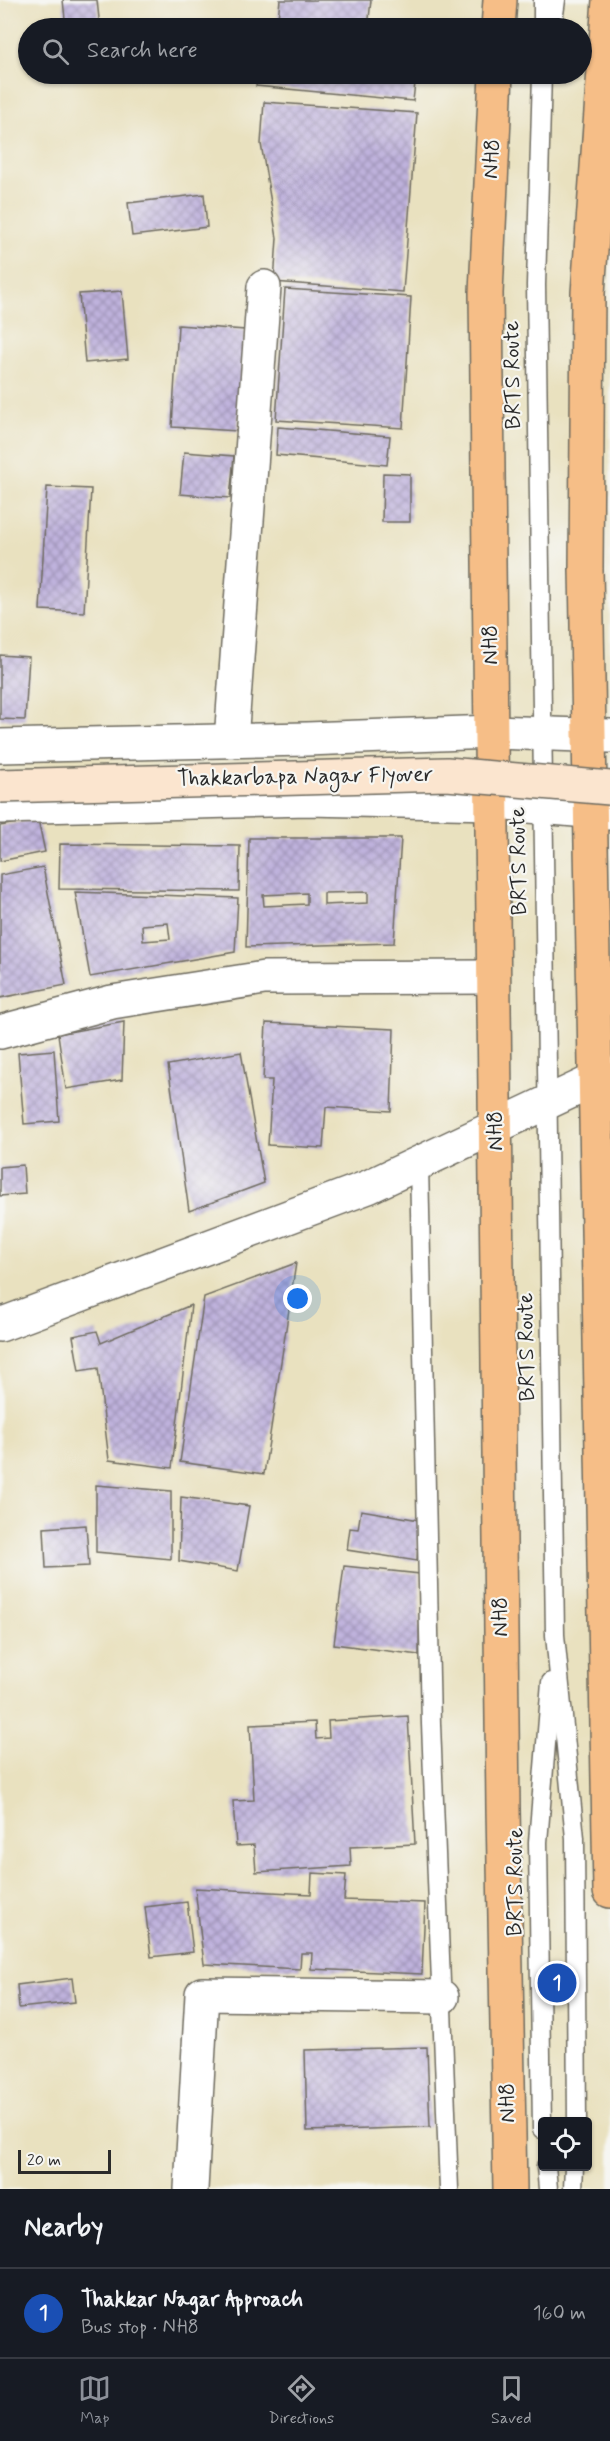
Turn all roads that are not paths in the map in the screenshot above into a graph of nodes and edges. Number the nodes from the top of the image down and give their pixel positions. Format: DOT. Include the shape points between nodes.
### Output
graph roads {
  1 [pos="500,0"];
  2 [pos="543,0"];
  3 [pos="556,0"];
  4 [pos="609,0"];
  5 [pos="499,18"];
  6 [pos="543,18"];
  7 [pos="553,18"];
  8 [pos="496,84"];
  9 [pos="543,84"];
  10 [pos="264,287"];
  11 [pos="492,732"];
  12 [pos="541,734"];
  13 [pos="600,736"];
  14 [pos="231,741"];
  15 [pos="0,746"];
  16 [pos="0,764"];
  17 [pos="610,767"];
  18 [pos="0,786"];
  19 [pos="493,803"];
  20 [pos="604,804"];
  21 [pos="0,807"];
  22 [pos="542,807"];
  23 [pos="493,977"];
  24 [pos="0,1032"];
  25 [pos="603,1076"];
  26 [pos="547,1104"];
  27 [pos="496,1129"];
  28 [pos="419,1164"];
  29 [pos="0,1325"];
  30 [pos="555,1635"];
  31 [pos="610,1891"];
  32 [pos="442,1998"];
  33 [pos="543,2117"];
  34 [pos="577,2117"];
  35 [pos="546,2171"];
  36 [pos="574,2171"];
  37 [pos="191,2189"];
  38 [pos="449,2189"];
  39 [pos="510,2189"];
  40 [pos="548,2189"];
  41 [pos="573,2189"];
  1 -- 5 [label="main road"];
  2 -- 6 [label="lane"];
  3 -- 7 [label="lane"];
  4 -- 13 [label="main road" via="588,293 586,569"];
  8 -- 11 [label="main road, NH8" via="486,293"];
  9 -- 12 [label="lane, BRTS Route" via="536,285"];
  10 -- 14 [label="street"];
  11 -- 12 [label="street"];
  11 -- 14 [label="street"];
  11 -- 19 [label="main road, NH8"];
  12 -- 13 [label="street"];
  12 -- 22 [label="lane, BRTS Route"];
  13 -- 20 [label="main road"];
  14 -- 15 [label="street"];
  16 -- 17 [label="main road, Thakkarbapa Nagar Flyover" via="447,753"];
  18 -- 20 [label="main road, Thakkarbapa Nagar Flyover, bridge" via="447,774"];
  19 -- 21 [label="street" via="308,800"];
  19 -- 22 [label="street"];
  19 -- 23 [label="main road, NH8"];
  20 -- 22 [label="street"];
  20 -- 25 [label="main road"];
  22 -- 26 [label="lane, BRTS Route"];
  23 -- 24 [label="street" via="264,978 112,1002"];
  23 -- 27 [label="main road, NH8"];
  25 -- 26 [label="street"];
  25 -- 31 [label="main road"];
  26 -- 27 [label="street"];
  26 -- 30 [label="lane, BRTS Route"];
  27 -- 28 [label="street"];
  27 -- 39 [label="main road, NH8"];
  28 -- 29 [label="street" via="368,1187"];
  28 -- 32 [label="lane" via="430,1724"];
  30 -- 33 [label="lane, BRTS Route" via="538,1842"];
  30 -- 34 [label="lane, BRTS Route" via="575,1838"];
  32 -- 37 [label="street" via="202,1994"];
  32 -- 38 [label="lane"];
  35 -- 40 [label="lane"];
  36 -- 41 [label="lane"];
}
